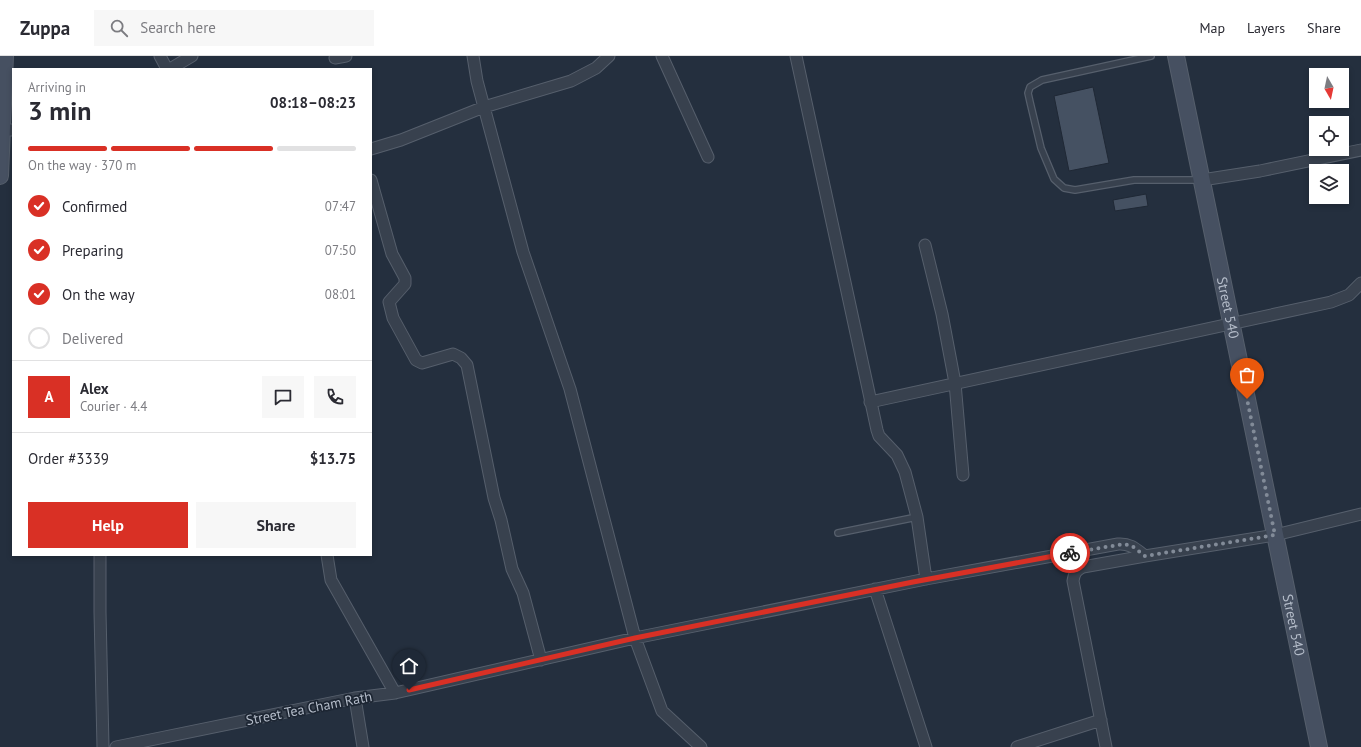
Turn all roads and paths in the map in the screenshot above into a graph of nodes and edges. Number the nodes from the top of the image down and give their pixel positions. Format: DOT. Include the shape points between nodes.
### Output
graph roads {
  1 [pos="5,56"];
  2 [pos="160,56"];
  3 [pos="192,56"];
  4 [pos="473,56"];
  5 [pos="609,56"];
  6 [pos="662,56"];
  7 [pos="796,56"];
  8 [pos="1151,56"];
  9 [pos="1176,56"];
  10 [pos="166,68"];
  11 [pos="172,68"];
  12 [pos="2,95"];
  13 [pos="484,107"];
  14 [pos="8,130"];
  15 [pos="372,149"];
  16 [pos="1361,150"];
  17 [pos="708,157"];
  18 [pos="0,176"];
  19 [pos="1202,180"];
  20 [pos="372,184"];
  21 [pos="925,245"];
  22 [pos="1361,283"];
  23 [pos="1231,323"];
  24 [pos="955,383"];
  25 [pos="870,402"];
  26 [pos="963,476"];
  27 [pos="1361,514"];
  28 [pos="917,517"];
  29 [pos="838,533"];
  30 [pos="1275,535"];
  31 [pos="100,556"];
  32 [pos="327,556"];
  33 [pos="1145,556"];
  34 [pos="926,579"];
  35 [pos="875,589"];
  36 [pos="635,638"];
  37 [pos="541,660"];
  38 [pos="395,693"];
  39 [pos="355,698"];
  40 [pos="1101,720"];
  41 [pos="103,747"];
  42 [pos="116,747"];
  43 [pos="363,747"];
  44 [pos="701,747"];
  45 [pos="926,747"];
  46 [pos="1017,747"];
  47 [pos="1106,747"];
  48 [pos="1319,747"];
  1 -- 12 [label="street"];
  2 -- 10 [label="street"];
  3 -- 11 [label="street"];
  4 -- 13 [label="street"];
  5 -- 13 [label="street" via="596,68 571,81"];
  6 -- 17 [label="street"];
  7 -- 25 [label="street"];
  8 -- 19 [label="lane" via="1042,80 1030,87 1028,93 1041,148 1054,179 1064,188 1075,190 1134,180"];
  9 -- 19 [label="street, Street 540"];
  12 -- 14 [label="street"];
  13 -- 15 [label="street"];
  13 -- 36 [label="street" via="523,252 570,389"];
  14 -- 18 [label="street"];
  16 -- 19 [label="street"];
  19 -- 23 [label="street, Street 540"];
  20 -- 37 [label="street" via="392,254 405,278 405,284 389,302 392,318 416,360 422,363 453,354 467,365 494,498 512,569 523,593"];
  21 -- 24 [label="street"];
  22 -- 23 [label="street" via="1348,294 1331,302"];
  23 -- 24 [label="street"];
  23 -- 30 [label="street, Street 540"];
  24 -- 25 [label="street"];
  24 -- 26 [label="street"];
  25 -- 28 [label="street" via="879,436 897,455 905,472"];
  27 -- 30 [label="street"];
  28 -- 29 [label="lane"];
  28 -- 34 [label="street"];
  30 -- 33 [label="street"];
  30 -- 48 [label="street, Street 540"];
  31 -- 41 [label="street"];
  32 -- 38 [label="street" via="331,580"];
  33 -- 34 [label="street, Street Tea Cham Rath" via="1132,546 1118,544"];
  33 -- 40 [label="street" via="1083,567 1074,574 1073,581"];
  34 -- 35 [label="street, Street Tea Cham Rath"];
  35 -- 36 [label="street, Street Tea Cham Rath"];
  35 -- 45 [label="street"];
  36 -- 37 [label="street, Street Tea Cham Rath"];
  36 -- 44 [label="street" via="662,711"];
  37 -- 38 [label="street, Street Tea Cham Rath"];
  38 -- 39 [label="street, Street Tea Cham Rath"];
  39 -- 42 [label="street, Street Tea Cham Rath"];
  39 -- 43 [label="street"];
  40 -- 46 [label="street"];
  40 -- 47 [label="street"];
}
